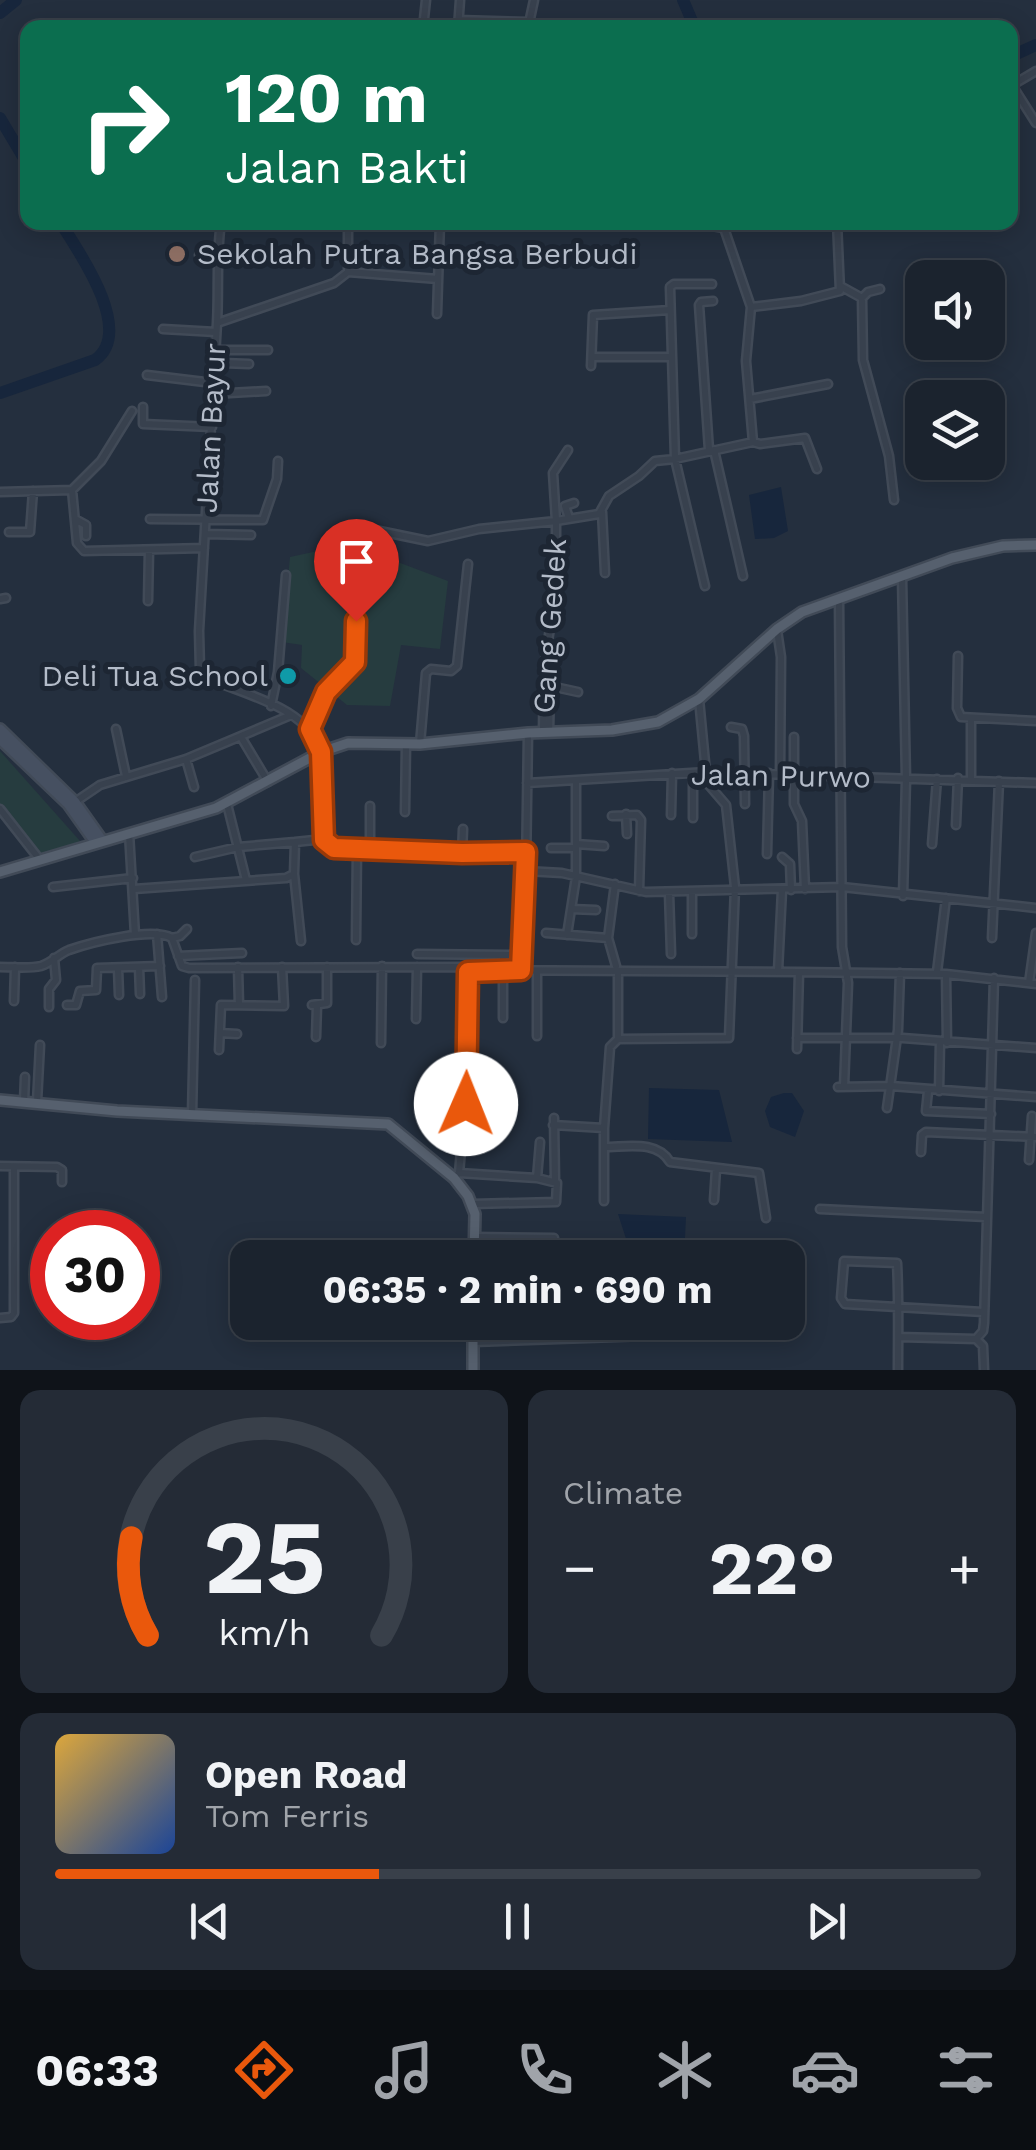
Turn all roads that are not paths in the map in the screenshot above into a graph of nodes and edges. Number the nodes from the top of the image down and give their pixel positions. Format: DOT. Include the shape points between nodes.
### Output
graph roads {
  1 [pos="1018,93"];
  2 [pos="1036,122"];
  3 [pos="220,230"];
  4 [pos="348,230"];
  5 [pos="440,230"];
  6 [pos="725,230"];
  7 [pos="838,230"];
  8 [pos="199,256"];
  9 [pos="216,256"];
  10 [pos="348,272"];
  11 [pos="438,279"];
  12 [pos="712,284"];
  13 [pos="842,287"];
  14 [pos="880,289"];
  15 [pos="862,298"];
  16 [pos="713,301"];
  17 [pos="751,307"];
  18 [pos="670,310"];
  19 [pos="437,314"];
  20 [pos="216,327"];
  21 [pos="163,328"];
  22 [pos="215,350"];
  23 [pos="268,350"];
  24 [pos="670,357"];
  25 [pos="250,364"];
  26 [pos="214,368"];
  27 [pos="147,375"];
  28 [pos="213,383"];
  29 [pos="828,384"];
  30 [pos="266,391"];
  31 [pos="213,394"];
  32 [pos="750,399"];
  33 [pos="143,407"];
  34 [pos="132,411"];
  35 [pos="212,427"];
  36 [pos="753,442"];
  37 [pos="568,450"];
  38 [pos="712,450"];
  39 [pos="676,459"];
  40 [pos="278,461"];
  41 [pos="818,469"];
  42 [pos="72,490"];
  43 [pos="32,491"];
  44 [pos="0,492"];
  45 [pos="894,500"];
  46 [pos="574,503"];
  47 [pos="602,511"];
  48 [pos="206,518"];
  49 [pos="569,518"];
  50 [pos="150,519"];
  51 [pos="75,520"];
  52 [pos="556,521"];
  53 [pos="8,532"];
  54 [pos="206,534"];
  55 [pos="252,535"];
  56 [pos="86,536"];
  57 [pos="1036,545"];
  58 [pos="204,548"];
  59 [pos="150,550"];
  60 [pos="468,564"];
  61 [pos="605,573"];
  62 [pos="286,576"];
  63 [pos="743,576"];
  64 [pos="902,577"];
  65 [pos="704,586"];
  66 [pos="839,596"];
  67 [pos="148,601"];
  68 [pos="777,628"];
  69 [pos="958,656"];
  70 [pos="578,692"];
  71 [pos="699,699"];
  72 [pos="271,706"];
  73 [pos="290,715"];
  74 [pos="972,718"];
  75 [pos="1036,721"];
  76 [pos="731,727"];
  77 [pos="0,728"];
  78 [pos="116,729"];
  79 [pos="310,729"];
  80 [pos="528,732"];
  81 [pos="546,732"];
  82 [pos="242,737"];
  83 [pos="794,737"];
  84 [pos="0,739"];
  85 [pos="406,744"];
  86 [pos="420,744"];
  87 [pos="321,752"];
  88 [pos="186,760"];
  89 [pos="707,772"];
  90 [pos="744,772"];
  91 [pos="672,773"];
  92 [pos="693,773"];
  93 [pos="769,773"];
  94 [pos="780,774"];
  95 [pos="794,774"];
  96 [pos="126,776"];
  97 [pos="842,776"];
  98 [pos="958,778"];
  99 [pos="906,779"];
  100 [pos="937,779"];
  101 [pos="971,779"];
  102 [pos="999,781"];
  103 [pos="268,782"];
  104 [pos="576,782"];
  105 [pos="526,783"];
  106 [pos="1036,783"];
  107 [pos="194,787"];
  108 [pos="76,802"];
  109 [pos="226,804"];
  110 [pos="745,804"];
  111 [pos="370,806"];
  112 [pos="0,809"];
  113 [pos="405,812"];
  114 [pos="626,814"];
  115 [pos="671,815"];
  116 [pos="612,816"];
  117 [pos="692,818"];
  118 [pos="956,825"];
  119 [pos="463,829"];
  120 [pos="129,833"];
  121 [pos="627,834"];
  122 [pos="324,840"];
  123 [pos="99,841"];
  124 [pos="295,842"];
  125 [pos="932,844"];
  126 [pos="576,846"];
  127 [pos="604,846"];
  128 [pos="238,847"];
  129 [pos="357,848"];
  130 [pos="551,848"];
  131 [pos="370,849"];
  132 [pos="526,852"];
  133 [pos="462,853"];
  134 [pos="767,854"];
  135 [pos="782,857"];
  136 [pos="195,858"];
  137 [pos="40,861"];
  138 [pos="526,870"];
  139 [pos="0,872"];
  140 [pos="294,874"];
  141 [pos="576,877"];
  142 [pos="133,878"];
  143 [pos="246,880"];
  144 [pos="615,884"];
  145 [pos="53,887"];
  146 [pos="735,887"];
  147 [pos="842,887"];
  148 [pos="805,888"];
  149 [pos="134,890"];
  150 [pos="786,890"];
  151 [pos="639,891"];
  152 [pos="692,892"];
  153 [pos="669,893"];
  154 [pos="903,896"];
  155 [pos="946,898"];
  156 [pos="993,904"];
  157 [pos="1036,908"];
  158 [pos="571,909"];
  159 [pos="596,910"];
  160 [pos="187,930"];
  161 [pos="546,933"];
  162 [pos="157,934"];
  163 [pos="567,934"];
  164 [pos="692,934"];
  165 [pos="1036,934"];
  166 [pos="135,935"];
  167 [pos="172,938"];
  168 [pos="608,938"];
  169 [pos="992,938"];
  170 [pos="356,940"];
  171 [pos="300,941"];
  172 [pos="82,946"];
  173 [pos="242,953"];
  174 [pos="417,954"];
  175 [pos="464,954"];
  176 [pos="671,954"];
  177 [pos="503,955"];
  178 [pos="522,955"];
  179 [pos="82,956"];
  180 [pos="176,956"];
  181 [pos="54,958"];
  182 [pos="15,966"];
  183 [pos="139,966"];
  184 [pos="160,966"];
  185 [pos="382,966"];
  186 [pos="0,967"];
  187 [pos="282,967"];
  188 [pos="326,967"];
  189 [pos="417,967"];
  190 [pos="118,968"];
  191 [pos="238,968"];
  192 [pos="466,969"];
  193 [pos="617,969"];
  194 [pos="503,971"];
  195 [pos="520,971"];
  196 [pos="778,971"];
  197 [pos="847,971"];
  198 [pos="537,972"];
  199 [pos="732,972"];
  200 [pos="799,972"];
  201 [pos="900,973"];
  202 [pos="942,973"];
  203 [pos="994,978"];
  204 [pos="196,980"];
  205 [pos="1032,984"];
  206 [pos="140,994"];
  207 [pos="119,995"];
  208 [pos="162,997"];
  209 [pos="14,1001"];
  210 [pos="68,1005"];
  211 [pos="239,1005"];
  212 [pos="49,1007"];
  213 [pos="503,1018"];
  214 [pos="416,1020"];
  215 [pos="220,1033"];
  216 [pos="237,1034"];
  217 [pos="537,1036"];
  218 [pos="316,1037"];
  219 [pos="797,1038"];
  220 [pos="845,1038"];
  221 [pos="618,1039"];
  222 [pos="895,1039"];
  223 [pos="944,1042"];
  224 [pos="381,1043"];
  225 [pos="993,1044"];
  226 [pos="40,1045"];
  227 [pos="1036,1048"];
  228 [pos="220,1050"];
  229 [pos="797,1050"];
  230 [pos="25,1077"];
  231 [pos="891,1086"];
  232 [pos="928,1091"];
  233 [pos="939,1092"];
  234 [pos="992,1094"];
  235 [pos="1036,1097"];
  236 [pos="0,1100"];
  237 [pos="24,1102"];
  238 [pos="37,1102"];
  239 [pos="887,1108"];
  240 [pos="991,1114"];
  241 [pos="192,1115"];
  242 [pos="1032,1116"];
  243 [pos="604,1128"];
  244 [pos="990,1134"];
  245 [pos="1033,1137"];
  246 [pos="540,1142"];
  247 [pos="604,1147"];
  248 [pos="921,1152"];
  249 [pos="1029,1160"];
  250 [pos="0,1166"];
  251 [pos="14,1167"];
  252 [pos="716,1169"];
  253 [pos="456,1175"];
  254 [pos="538,1178"];
  255 [pos="555,1181"];
  256 [pos="62,1182"];
  257 [pos="714,1200"];
  258 [pos="604,1201"];
  259 [pos="474,1209"];
  260 [pos="820,1209"];
  261 [pos="986,1217"];
  262 [pos="766,1218"];
  263 [pos="475,1236"];
  264 [pos="554,1238"];
  265 [pos="475,1240"];
  266 [pos="897,1306"];
  267 [pos="983,1312"];
  268 [pos="0,1318"];
  269 [pos="899,1337"];
  270 [pos="976,1339"];
  271 [pos="474,1340"];
  272 [pos="473,1370"];
  273 [pos="898,1370"];
  274 [pos="984,1370"];
  1 -- 2 [label="street"];
  3 -- 9 [label="street"];
  4 -- 10 [label="street"];
  5 -- 11 [label="street"];
  6 -- 17 [label="street"];
  7 -- 13 [label="street"];
  8 -- 9 [label="street"];
  9 -- 20 [label="street"];
  10 -- 11 [label="street"];
  10 -- 20 [label="street, Jalan Bayur"];
  11 -- 19 [label="street"];
  12 -- 18 [label="street" via="672,285"];
  13 -- 15 [label="street"];
  13 -- 17 [label="street" via="816,298"];
  14 -- 15 [label="street"];
  15 -- 45 [label="street" via="863,360"];
  16 -- 38 [label="street" via="699,305"];
  17 -- 32 [label="street"];
  18 -- 24 [label="street"];
  18 -- 24 [label="street" via="593,315 592,362"];
  20 -- 21 [label="street"];
  20 -- 22 [label="street, Jalan Bayur"];
  22 -- 23 [label="street"];
  22 -- 26 [label="street, Jalan Bayur"];
  24 -- 39 [label="street"];
  25 -- 26 [label="street"];
  26 -- 28 [label="street, Jalan Bayur"];
  27 -- 28 [label="street"];
  28 -- 31 [label="street, Jalan Bayur"];
  29 -- 32 [label="street"];
  30 -- 31 [label="street"];
  31 -- 35 [label="street, Jalan Bayur"];
  32 -- 36 [label="street"];
  33 -- 35 [label="street" via="143,424"];
  34 -- 42 [label="street" via="110,449"];
  35 -- 48 [label="street, Jalan Bayur"];
  36 -- 38 [label="street, Gang Gedek"];
  36 -- 41 [label="street, Gang Gedek" via="806,438"];
  37 -- 52 [label="street" via="553,473"];
  38 -- 39 [label="street, Gang Gedek"];
  38 -- 63 [label="street"];
  39 -- 47 [label="street, Gang Gedek" via="655,460 610,496"];
  39 -- 65 [label="street"];
  40 -- 48 [label="street" via="264,520"];
  42 -- 43 [label="street"];
  42 -- 51 [label="street"];
  43 -- 44 [label="street"];
  43 -- 53 [label="street" via="30,532"];
  46 -- 49 [label="street" via="565,506"];
  47 -- 49 [label="street, Gang Gedek"];
  47 -- 61 [label="street"];
  48 -- 50 [label="street"];
  48 -- 54 [label="street, Jalan Bayur"];
  49 -- 52 [label="street, Gang Gedek"];
  51 -- 56 [label="street" via="86,525"];
  51 -- 59 [label="street" via="81,550"];
  52 -- 79 [label="street" via="428,540 360,527 355,662 326,692"];
  52 -- 81 [label="street, Gang Gedek" via="556,591 544,666"];
  54 -- 55 [label="street"];
  54 -- 58 [label="street, Jalan Bayur"];
  57 -- 64 [label="main road" via="972,552"];
  58 -- 59 [label="street"];
  58 -- 72 [label="street, Jalan Bayur" via="200,670"];
  59 -- 67 [label="street"];
  60 -- 86 [label="street" via="457,666 426,673"];
  62 -- 72 [label="street"];
  64 -- 66 [label="main road"];
  64 -- 99 [label="street"];
  66 -- 68 [label="main road"];
  66 -- 97 [label="street"];
  68 -- 71 [label="main road"];
  68 -- 94 [label="street"];
  69 -- 74 [label="street" via="958,714"];
  70 -- 81 [label="street" via="550,689"];
  71 -- 81 [label="main road" via="658,722"];
  71 -- 89 [label="street"];
  72 -- 73 [label="street, Jalan Bayur"];
  73 -- 79 [label="street, Jalan Bayur"];
  73 -- 82 [label="street"];
  74 -- 75 [label="street"];
  74 -- 101 [label="street"];
  76 -- 90 [label="street" via="742,729"];
  77 -- 108 [label="main road"];
  78 -- 96 [label="street"];
  79 -- 87 [label="street, Jalan Bayur"];
  80 -- 81 [label="main road"];
  80 -- 86 [label="main road"];
  80 -- 105 [label="street"];
  82 -- 88 [label="street"];
  82 -- 103 [label="street"];
  83 -- 95 [label="street"];
  84 -- 123 [label="main road"];
  85 -- 86 [label="main road"];
  85 -- 87 [label="main road" via="363,741"];
  85 -- 113 [label="street"];
  87 -- 103 [label="main road"];
  87 -- 122 [label="street"];
  88 -- 96 [label="street"];
  88 -- 107 [label="street"];
  89 -- 90 [label="street, Jalan Purwo"];
  89 -- 92 [label="street, Jalan Purwo"];
  89 -- 146 [label="street" via="708,786 726,806"];
  90 -- 93 [label="street, Jalan Purwo"];
  90 -- 110 [label="street"];
  91 -- 92 [label="street, Jalan Purwo"];
  91 -- 104 [label="street, Jalan Purwo"];
  91 -- 115 [label="street"];
  92 -- 117 [label="street"];
  93 -- 94 [label="street, Jalan Purwo"];
  93 -- 134 [label="street"];
  94 -- 95 [label="street, Jalan Purwo"];
  95 -- 97 [label="street, Jalan Purwo"];
  95 -- 148 [label="street"];
  96 -- 108 [label="street" via="92,788"];
  97 -- 99 [label="street, Jalan Purwo"];
  97 -- 147 [label="street"];
  98 -- 100 [label="street, Jalan Purwo"];
  98 -- 101 [label="street, Jalan Purwo"];
  98 -- 118 [label="street"];
  99 -- 100 [label="street, Jalan Purwo"];
  99 -- 154 [label="street"];
  100 -- 125 [label="street"];
  101 -- 102 [label="street, Jalan Purwo"];
  102 -- 106 [label="street, Jalan Purwo"];
  102 -- 156 [label="street"];
  103 -- 109 [label="main road"];
  104 -- 105 [label="street, Jalan Purwo"];
  104 -- 126 [label="street"];
  105 -- 132 [label="street"];
  108 -- 123 [label="main road"];
  109 -- 120 [label="main road"];
  109 -- 128 [label="street"];
  111 -- 131 [label="street"];
  112 -- 137 [label="street"];
  114 -- 116 [label="street"];
  114 -- 121 [label="street"];
  114 -- 151 [label="street" via="641,820"];
  119 -- 133 [label="street"];
  120 -- 123 [label="main road"];
  120 -- 142 [label="street"];
  122 -- 124 [label="street"];
  122 -- 129 [label="street" via="334,848"];
  123 -- 137 [label="main road"];
  124 -- 128 [label="street"];
  124 -- 140 [label="street"];
  126 -- 127 [label="street"];
  126 -- 130 [label="street"];
  126 -- 141 [label="street"];
  128 -- 136 [label="street"];
  128 -- 143 [label="street"];
  129 -- 131 [label="street"];
  129 -- 170 [label="street"];
  131 -- 133 [label="street"];
  132 -- 133 [label="street"];
  132 -- 138 [label="street"];
  135 -- 150 [label="street" via="790,864"];
  137 -- 139 [label="main road"];
  138 -- 141 [label="street"];
  138 -- 178 [label="street"];
  140 -- 143 [label="street"];
  140 -- 171 [label="street"];
  141 -- 144 [label="street"];
  141 -- 158 [label="street"];
  142 -- 145 [label="street"];
  142 -- 149 [label="street"];
  143 -- 149 [label="street"];
  144 -- 151 [label="street"];
  144 -- 168 [label="street"];
  146 -- 150 [label="street"];
  146 -- 152 [label="street"];
  146 -- 199 [label="street"];
  147 -- 148 [label="street"];
  147 -- 154 [label="street"];
  147 -- 197 [label="street"];
  148 -- 150 [label="street"];
  149 -- 166 [label="street"];
  150 -- 196 [label="street"];
  151 -- 153 [label="street"];
  152 -- 153 [label="street"];
  152 -- 164 [label="street"];
  153 -- 176 [label="street"];
  154 -- 155 [label="street"];
  155 -- 156 [label="street"];
  155 -- 202 [label="street"];
  156 -- 157 [label="street"];
  156 -- 169 [label="street"];
  158 -- 159 [label="street"];
  158 -- 163 [label="street"];
  160 -- 167 [label="street"];
  161 -- 163 [label="street"];
  162 -- 166 [label="street"];
  162 -- 167 [label="street"];
  162 -- 184 [label="street"];
  163 -- 168 [label="street"];
  165 -- 205 [label="street"];
  166 -- 172 [label="street"];
  167 -- 180 [label="street"];
  168 -- 193 [label="street"];
  172 -- 179 [label="street"];
  172 -- 181 [label="street"];
  173 -- 180 [label="street"];
  174 -- 175 [label="street"];
  175 -- 177 [label="street"];
  175 -- 192 [label="street"];
  177 -- 178 [label="street"];
  177 -- 194 [label="street"];
  178 -- 195 [label="street"];
  180 -- 191 [label="street" via="186,968"];
  181 -- 182 [label="street" via="42,966"];
  181 -- 212 [label="street"];
  182 -- 186 [label="street"];
  182 -- 209 [label="street"];
  183 -- 184 [label="street"];
  183 -- 190 [label="street"];
  183 -- 206 [label="street"];
  184 -- 208 [label="street"];
  185 -- 188 [label="street"];
  185 -- 189 [label="street"];
  185 -- 224 [label="street"];
  187 -- 188 [label="street"];
  187 -- 191 [label="street"];
  187 -- 211 [label="street" via="284,1006"];
  188 -- 218 [label="street" via="328,1003 314,1005"];
  189 -- 192 [label="street"];
  189 -- 214 [label="street"];
  190 -- 207 [label="street"];
  190 -- 210 [label="street" via="96,968 96,990 80,991 76,1004"];
  191 -- 211 [label="street"];
  192 -- 194 [label="street"];
  192 -- 253 [label="street" via="466,1094"];
  193 -- 198 [label="street"];
  193 -- 199 [label="street"];
  193 -- 221 [label="street"];
  194 -- 195 [label="street"];
  194 -- 213 [label="street"];
  195 -- 198 [label="street"];
  196 -- 199 [label="street"];
  196 -- 200 [label="street"];
  197 -- 200 [label="street"];
  197 -- 201 [label="street"];
  197 -- 220 [label="street"];
  198 -- 217 [label="street"];
  199 -- 221 [label="street" via="728,1038"];
  200 -- 219 [label="street"];
  201 -- 202 [label="street"];
  201 -- 222 [label="street"];
  202 -- 203 [label="street"];
  202 -- 223 [label="street"];
  203 -- 205 [label="street"];
  203 -- 225 [label="street"];
  204 -- 241 [label="street"];
  211 -- 215 [label="street" via="221,1006"];
  215 -- 216 [label="street"];
  215 -- 228 [label="street"];
  219 -- 220 [label="street"];
  219 -- 229 [label="street"];
  220 -- 222 [label="street"];
  220 -- 231 [label="street" via="841,1087"];
  221 -- 243 [label="street" via="610,1047"];
  222 -- 223 [label="street"];
  222 -- 231 [label="street"];
  223 -- 225 [label="street"];
  223 -- 233 [label="street"];
  225 -- 227 [label="street"];
  225 -- 234 [label="street"];
  226 -- 238 [label="street"];
  230 -- 237 [label="street"];
  231 -- 232 [label="street"];
  231 -- 239 [label="street"];
  232 -- 233 [label="street"];
  232 -- 240 [label="street" via="926,1111"];
  233 -- 234 [label="street"];
  234 -- 235 [label="street"];
  234 -- 240 [label="street"];
  236 -- 237 [label="main road"];
  237 -- 238 [label="main road"];
  238 -- 241 [label="main road"];
  240 -- 244 [label="street"];
  241 -- 253 [label="main road" via="388,1124"];
  242 -- 245 [label="street"];
  243 -- 247 [label="street"];
  243 -- 255 [label="street" via="554,1122"];
  244 -- 245 [label="street"];
  244 -- 248 [label="street" via="926,1132"];
  244 -- 261 [label="street"];
  245 -- 249 [label="street"];
  246 -- 254 [label="street"];
  247 -- 252 [label="street" via="654,1147 670,1162"];
  247 -- 258 [label="street"];
  250 -- 251 [label="street"];
  251 -- 256 [label="street" via="60,1168"];
  251 -- 268 [label="street" via="14,1309 11,1318"];
  252 -- 257 [label="street"];
  252 -- 262 [label="street" via="759,1173"];
  253 -- 254 [label="street"];
  253 -- 259 [label="main road"];
  254 -- 255 [label="street"];
  255 -- 259 [label="street" via="556,1202"];
  259 -- 263 [label="main road"];
  260 -- 261 [label="street"];
  261 -- 267 [label="street"];
  263 -- 264 [label="street"];
  263 -- 265 [label="main road"];
  266 -- 266 [label="street" via="845,1304 844,1261 896,1262"];
  266 -- 267 [label="street"];
  266 -- 269 [label="street"];
  267 -- 270 [label="street" via="983,1332"];
  269 -- 270 [label="street"];
  269 -- 273 [label="street"];
  270 -- 274 [label="street" via="984,1346"];
  271 -- 272 [label="main road"];
}
